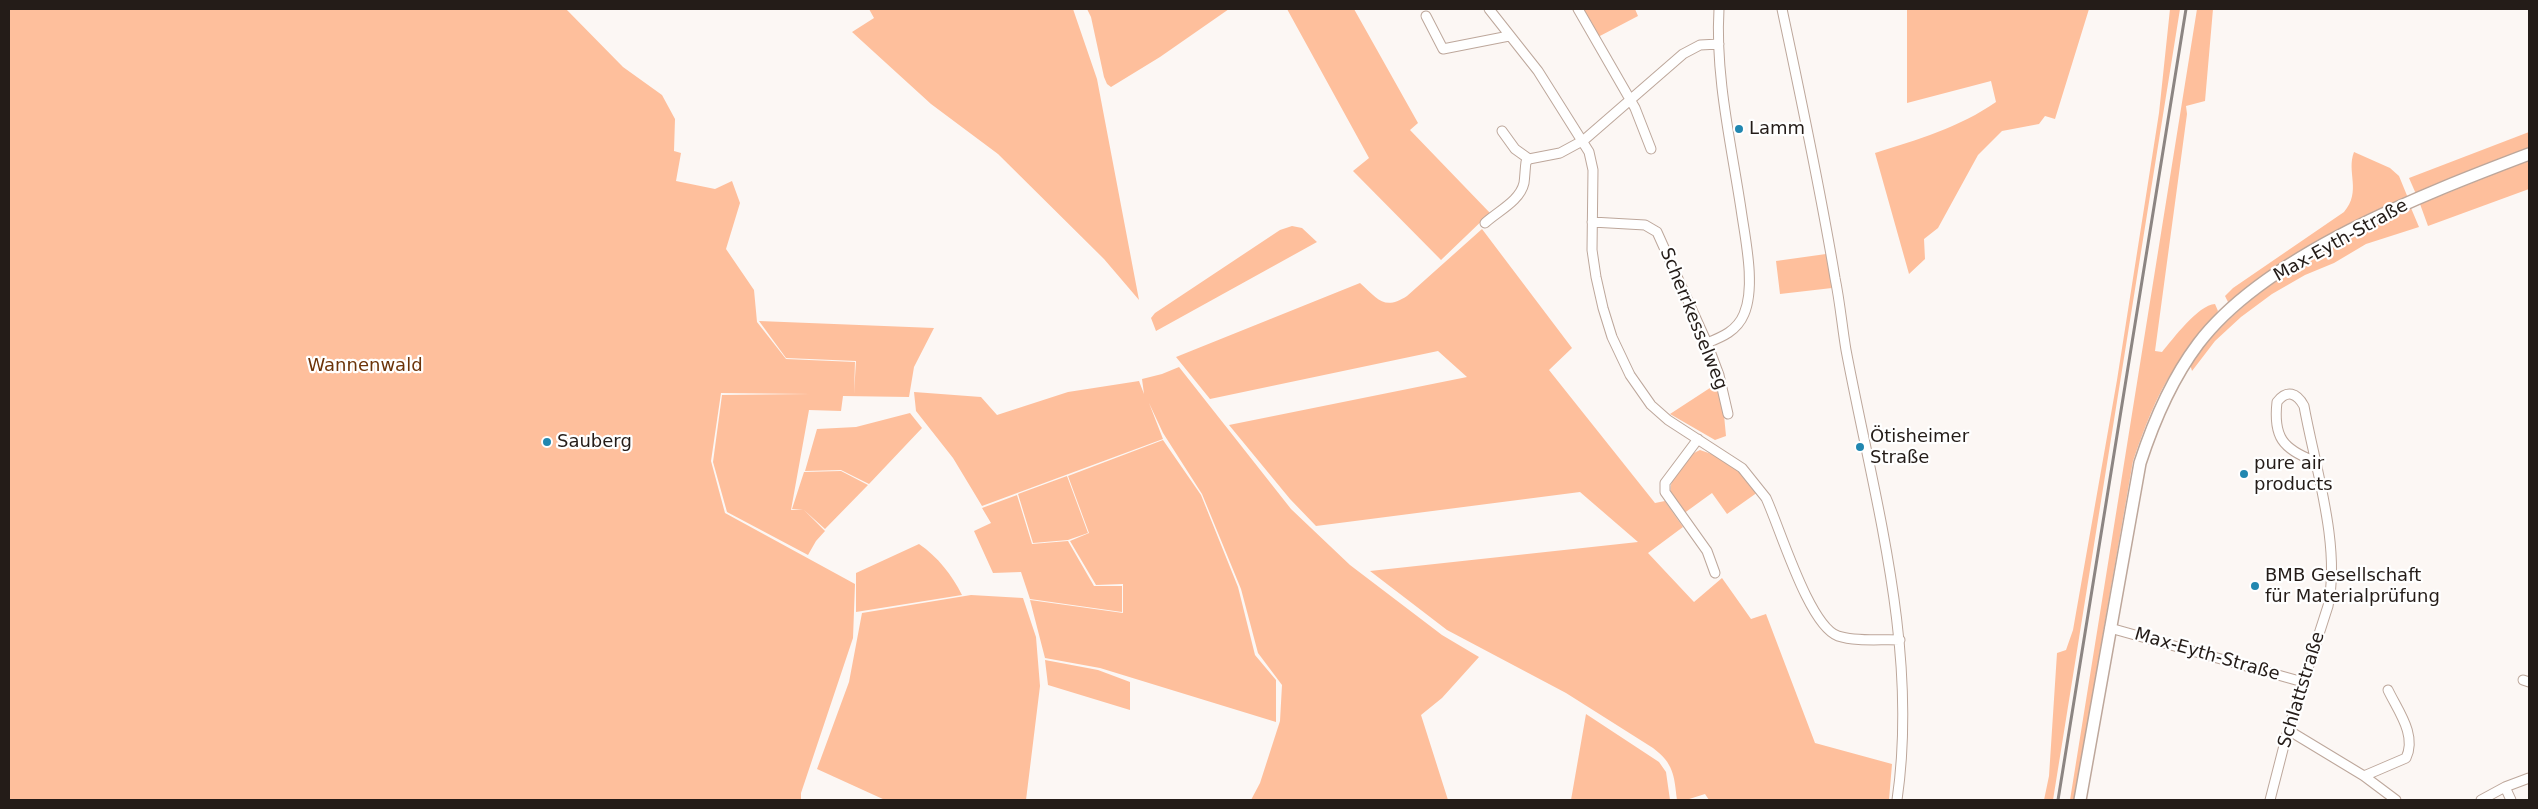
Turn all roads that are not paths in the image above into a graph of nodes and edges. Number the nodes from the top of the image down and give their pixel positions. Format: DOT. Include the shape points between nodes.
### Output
graph roads {
  1 [pos="1489,9"];
  2 [pos="1578,9"];
  3 [pos="1720,9"];
  4 [pos="1782,9"];
  5 [pos="1426,16"];
  6 [pos="1509,36"];
  7 [pos="1719,44"];
  8 [pos="1630,99"];
  9 [pos="1502,131"];
  10 [pos="1584,140"];
  11 [pos="1650,149"];
  12 [pos="2529,154"];
  13 [pos="1529,159"];
  14 [pos="1592,222"];
  15 [pos="1485,223"];
  16 [pos="1707,343"];
  17 [pos="1728,414"];
  18 [pos="1698,439"];
  19 [pos="2314,461"];
  20 [pos="1714,574"];
  21 [pos="2110,628"];
  22 [pos="1900,640"];
  23 [pos="2303,682"];
  24 [pos="2388,690"];
  25 [pos="2288,730"];
  26 [pos="2364,776"];
  27 [pos="2529,778"];
  28 [pos="2505,787"];
  29 [pos="1898,800"];
  30 [pos="2080,800"];
  31 [pos="2270,800"];
  32 [pos="2396,800"];
  33 [pos="2481,800"];
  34 [pos="2511,800"];
  1 -- 6 [label="street"];
  2 -- 8 [label="street"];
  3 -- 7 [label="street"];
  4 -- 22 [label="street" via="1834,268"];
  5 -- 6 [label="street" via="1443,49"];
  6 -- 10 [label="street" via="1538,71"];
  7 -- 8 [label="street" via="1691,49"];
  7 -- 16 [label="street" via="1749,289 1739,324"];
  8 -- 10 [label="street"];
  8 -- 11 [label="street"];
  9 -- 13 [label="street" via="1515,149"];
  10 -- 13 [label="street" via="1560,153"];
  10 -- 14 [label="street" via="1594,170"];
  12 -- 21 [label="street, Max-Eyth-Straße" via="2373,219 2294,262 2240,302 2198,344 2166,394 2140,463"];
  13 -- 15 [label="street" via="1520,192 1513,202"];
  14 -- 16 [label="street, Scherrkesselweg" via="1645,225 1657,232"];
  14 -- 18 [label="street" via="1592,250 1603,308 1620,356 1651,405"];
  16 -- 17 [label="street, Scherrkesselweg"];
  18 -- 20 [label="street" via="1665,483 1665,492 1707,551"];
  18 -- 22 [label="street" via="1742,468 1766,498 1812,608 1826,629 1838,636"];
  19 -- 19 [label="street, Schlattstraße" via="2304,406 2299,396 2285,394 2277,402 2276,411 2283,443 2290,450"];
  19 -- 23 [label="street, Schlattstraße" via="2330,540 2332,586"];
  21 -- 23 [label="street, Max-Eyth-Straße"];
  21 -- 30 [label="street, Max-Eyth-Straße"];
  22 -- 29 [label="street" via="1904,708"];
  23 -- 25 [label="street, Schlattstraße"];
  24 -- 26 [label="street" via="2410,734 2411,749 2406,758"];
  25 -- 26 [label="street"];
  25 -- 31 [label="street, Schlattstraße"];
  26 -- 32 [label="street"];
  27 -- 28 [label="street"];
  28 -- 33 [label="street"];
  28 -- 34 [label="street"];
}
